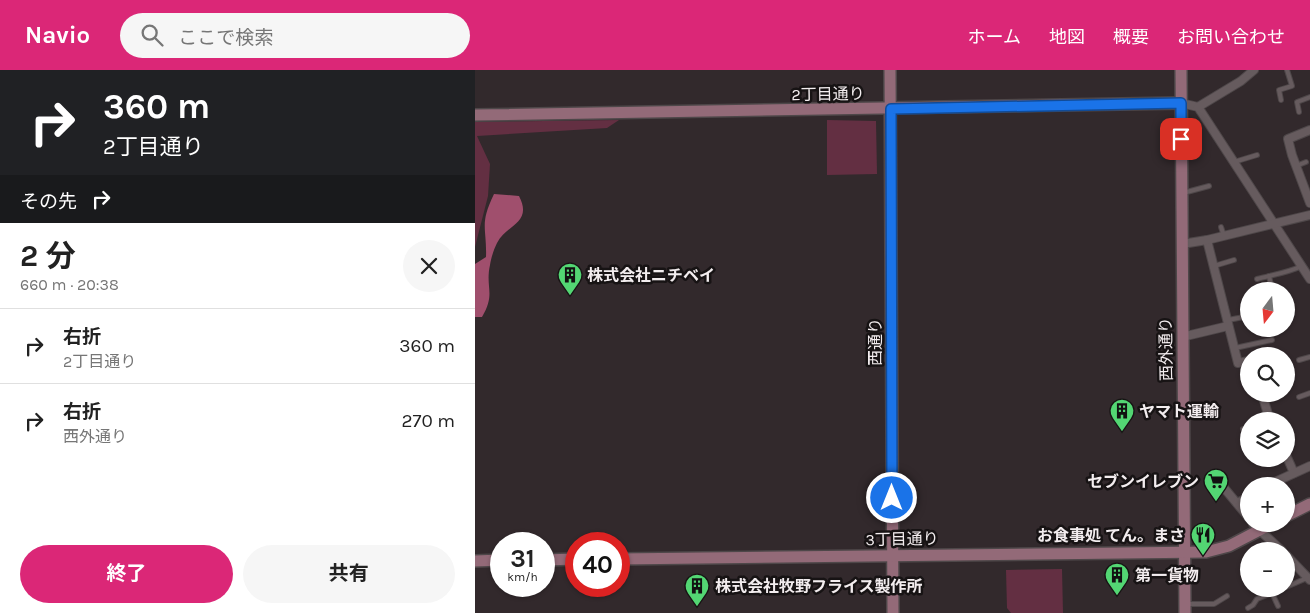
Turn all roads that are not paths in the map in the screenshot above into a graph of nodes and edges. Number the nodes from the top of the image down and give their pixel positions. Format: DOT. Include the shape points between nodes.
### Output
graph roads {
  1 [pos="890,70"];
  2 [pos="1170,70"];
  3 [pos="1181,70"];
  4 [pos="1254,70"];
  5 [pos="1287,70"];
  6 [pos="1181,84"];
  7 [pos="1295,96"];
  8 [pos="1279,97"];
  9 [pos="1310,97"];
  10 [pos="1297,102"];
  11 [pos="1181,103"];
  12 [pos="1198,106"];
  13 [pos="891,109"];
  14 [pos="1299,112"];
  15 [pos="475,115"];
  16 [pos="1310,130"];
  17 [pos="1257,155"];
  18 [pos="1234,162"];
  19 [pos="1306,162"];
  20 [pos="1296,166"];
  21 [pos="1209,186"];
  22 [pos="1182,193"];
  23 [pos="1310,203"];
  24 [pos="1310,215"];
  25 [pos="1274,223"];
  26 [pos="1221,227"];
  27 [pos="1224,236"];
  28 [pos="1207,240"];
  29 [pos="1182,244"];
  30 [pos="1234,260"];
  31 [pos="1214,266"];
  32 [pos="1302,266"];
  33 [pos="1269,276"];
  34 [pos="1257,279"];
  35 [pos="1310,279"];
  36 [pos="1270,282"];
  37 [pos="1240,319"];
  38 [pos="1228,323"];
  39 [pos="1182,337"];
  40 [pos="1260,338"];
  41 [pos="1272,340"];
  42 [pos="1261,342"];
  43 [pos="1235,348"];
  44 [pos="1310,357"];
  45 [pos="1299,360"];
  46 [pos="1240,363"];
  47 [pos="1310,394"];
  48 [pos="1299,397"];
  49 [pos="1310,466"];
  50 [pos="1291,467"];
  51 [pos="1294,473"];
  52 [pos="1215,477"];
  53 [pos="1285,477"];
  54 [pos="1240,502"];
  55 [pos="1237,504"];
  56 [pos="1310,504"];
  57 [pos="1240,508"];
  58 [pos="1295,512"];
  59 [pos="1248,532"];
  60 [pos="1263,532"];
  61 [pos="1273,542"];
  62 [pos="1185,552"];
  63 [pos="892,556"];
  64 [pos="630,559"];
  65 [pos="490,560"];
  66 [pos="475,561"];
  67 [pos="1295,564"];
  68 [pos="1309,578"];
  69 [pos="1295,583"];
  70 [pos="1227,596"];
  71 [pos="1256,597"];
  72 [pos="1274,597"];
  73 [pos="1277,606"];
  74 [pos="1248,608"];
  75 [pos="1185,609"];
  76 [pos="893,613"];
  1 -- 13 [label="street, 西通り"];
  2 -- 6 [label="street"];
  3 -- 6 [label="street, 西外通り"];
  4 -- 12 [label="street"];
  5 -- 8 [label="lane" via="1292,77 1292,86 1279,90"];
  6 -- 11 [label="street, 西外通り"];
  7 -- 10 [label="lane"];
  9 -- 10 [label="lane"];
  10 -- 14 [label="lane"];
  11 -- 12 [label="street"];
  11 -- 13 [label="street, 2丁目通り"];
  11 -- 22 [label="street, 西外通り"];
  12 -- 18 [label="street"];
  13 -- 15 [label="street, 2丁目通り"];
  13 -- 63 [label="street, 西通り"];
  16 -- 20 [label="street" via="1287,135"];
  17 -- 18 [label="lane"];
  18 -- 25 [label="street"];
  19 -- 20 [label="lane"];
  20 -- 23 [label="street"];
  21 -- 22 [label="lane"];
  22 -- 29 [label="street, 西外通り"];
  24 -- 25 [label="street"];
  25 -- 27 [label="street"];
  25 -- 32 [label="street"];
  26 -- 27 [label="lane"];
  27 -- 28 [label="street"];
  28 -- 29 [label="street"];
  28 -- 31 [label="street"];
  29 -- 39 [label="street, 西外通り"];
  30 -- 31 [label="lane"];
  31 -- 38 [label="street"];
  32 -- 33 [label="lane"];
  32 -- 35 [label="street"];
  33 -- 34 [label="lane"];
  33 -- 36 [label="lane"];
  37 -- 38 [label="lane"];
  38 -- 39 [label="street"];
  38 -- 43 [label="street"];
  39 -- 62 [label="street, 西外通り"];
  40 -- 42 [label="lane"];
  41 -- 42 [label="lane"];
  42 -- 43 [label="lane"];
  43 -- 46 [label="street"];
  44 -- 45 [label="lane"];
  47 -- 48 [label="lane"];
  49 -- 51 [label="street"];
  50 -- 51 [label="street"];
  51 -- 53 [label="street"];
  52 -- 55 [label="street"];
  54 -- 55 [label="street"];
  55 -- 57 [label="street"];
  56 -- 58 [label="street"];
  59 -- 62 [label="street, 3丁目通り" via="1219,550"];
  60 -- 61 [label="street"];
  62 -- 63 [label="street, 3丁目通り"];
  62 -- 75 [label="street, 西外通り"];
  63 -- 64 [label="street, 3丁目通り"];
  63 -- 76 [label="street, 西通り"];
  65 -- 66 [label="street"];
  67 -- 68 [label="street"];
  68 -- 69 [label="lane"];
  70 -- 75 [label="lane" via="1214,604"];
  71 -- 74 [label="lane"];
  72 -- 73 [label="lane"];
}
